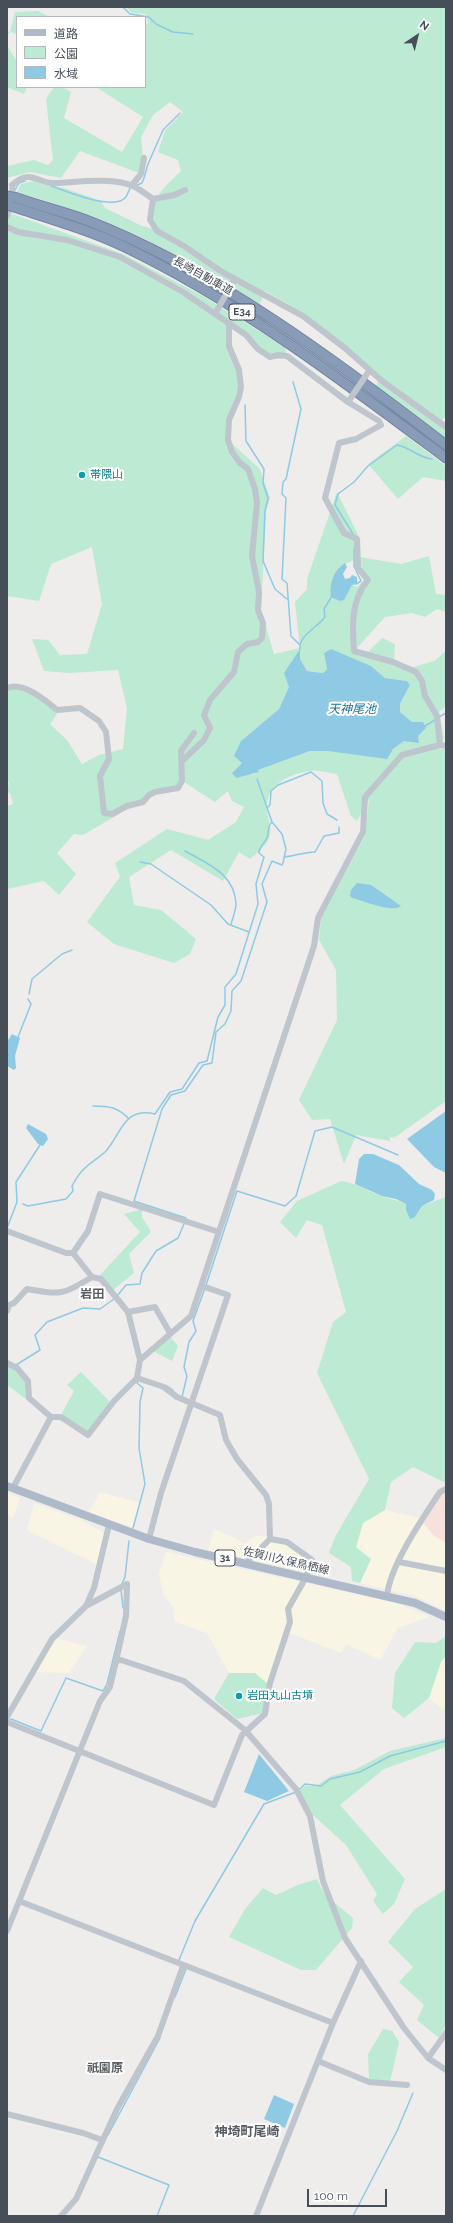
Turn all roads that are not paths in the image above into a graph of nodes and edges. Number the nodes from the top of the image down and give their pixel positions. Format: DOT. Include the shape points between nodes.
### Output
graph roads {
  1 [pos="144,158"];
  2 [pos="9,184"];
  3 [pos="132,185"];
  4 [pos="185,190"];
  5 [pos="7,196"];
  6 [pos="153,199"];
  7 [pos="12,203"];
  8 [pos="7,216"];
  9 [pos="7,227"];
  10 [pos="235,279"];
  11 [pos="216,313"];
  12 [pos="229,324"];
  13 [pos="369,371"];
  14 [pos="348,402"];
  15 [pos="446,427"];
  16 [pos="446,445"];
  17 [pos="446,458"];
  18 [pos="7,688"];
  19 [pos="194,733"];
  20 [pos="443,745"];
  21 [pos="182,761"];
  22 [pos="7,1232"];
  23 [pos="219,1232"];
  24 [pos="73,1253"];
  25 [pos="92,1277"];
  26 [pos="205,1287"];
  27 [pos="8,1307"];
  28 [pos="128,1312"];
  29 [pos="170,1332"];
  30 [pos="140,1360"];
  31 [pos="12,1365"];
  32 [pos="139,1379"];
  33 [pos="191,1404"];
  34 [pos="50,1417"];
  35 [pos="10,1487"];
  36 [pos="446,1489"];
  37 [pos="109,1525"];
  38 [pos="270,1538"];
  39 [pos="149,1539"];
  40 [pos="399,1562"];
  41 [pos="246,1563"];
  42 [pos="446,1571"];
  43 [pos="306,1577"];
  44 [pos="387,1596"];
  45 [pos="86,1606"];
  46 [pos="446,1617"];
  47 [pos="116,1660"];
  48 [pos="7,1717"];
  49 [pos="9,1722"];
  50 [pos="245,1730"];
  51 [pos="79,1751"];
  52 [pos="19,1901"];
  53 [pos="7,1931"];
  54 [pos="361,1962"];
  55 [pos="183,1966"];
  56 [pos="333,2023"];
  57 [pos="446,2033"];
  58 [pos="428,2058"];
  59 [pos="318,2061"];
  60 [pos="446,2070"];
  61 [pos="407,2085"];
  62 [pos="7,2114"];
  63 [pos="102,2140"];
  64 [pos="61,2216"];
  65 [pos="256,2216"];
  1 -- 3 [label="street" via="141,174"];
  2 -- 3 [label="street" via="30,176 56,184 67,181 107,180"];
  2 -- 8 [label="street" via="13,195"];
  3 -- 6 [label="street"];
  4 -- 6 [label="street"];
  5 -- 7 [label="highway, 長崎自動車道 / E34, bridge"];
  6 -- 10 [label="street" via="150,220 157,231"];
  7 -- 16 [label="highway, 長崎自動車道 / E34" via="86,220 140,244 209,281 310,346"];
  7 -- 17 [label="highway, 長崎自動車道 / E34" via="124,247 196,284 312,358"];
  9 -- 11 [label="street" via="18,232 91,246 120,257"];
  10 -- 11 [label="street, bridge"];
  10 -- 13 [label="street" via="303,316 346,349"];
  11 -- 12 [label="street"];
  12 -- 14 [label="street" via="246,335 258,349 270,357 287,356"];
  12 -- 21 [label="street" via="229,346 239,370 241,387 240,397 229,420 228,440 232,452 248,469 255,489 252,556 259,592 258,610 263,623 262,638 258,642 247,644 238,652 234,672 210,700 204,715 210,728 204,740"];
  13 -- 14 [label="street, bridge"];
  13 -- 15 [label="street"];
  14 -- 20 [label="street" via="380,421 381,425 356,439 339,443 325,498 344,533 357,539 358,568 368,580 359,590 352,616 354,651 393,662 416,672 422,681 425,696 437,716"];
  18 -- 21 [label="street" via="19,687 46,700 57,710 80,708 99,720 104,727 110,755 100,776 104,813 112,814 127,806 143,802 155,792 178,788 182,781"];
  19 -- 21 [label="street" via="181,750"];
  20 -- 23 [label="street" via="402,755 365,797 363,832 318,918 314,946"];
  22 -- 24 [label="street" via="66,1253"];
  23 -- 24 [label="street" via="100,1194 88,1231"];
  23 -- 26 [label="street"];
  24 -- 25 [label="street"];
  25 -- 27 [label="street" via="67,1292 54,1294 27,1289"];
  25 -- 28 [label="street" via="101,1279"];
  26 -- 29 [label="street" via="191,1316"];
  26 -- 33 [label="street" via="228,1295"];
  28 -- 29 [label="street" via="155,1307"];
  28 -- 30 [label="street"];
  29 -- 30 [label="street"];
  30 -- 32 [label="street"];
  31 -- 34 [label="street" via="28,1381 29,1398"];
  32 -- 33 [label="street" via="164,1387"];
  32 -- 34 [label="street" via="114,1402 88,1435 61,1417"];
  33 -- 38 [label="street" via="220,1415 226,1440 237,1459 266,1495 269,1504"];
  33 -- 39 [label="street" via="161,1493"];
  34 -- 35 [label="street"];
  35 -- 37 [label="main road, 佐賀川久保鳥栖線 / 31"];
  36 -- 40 [label="street" via="440,1492 417,1527"];
  37 -- 39 [label="main road, 佐賀川久保鳥栖線 / 31"];
  37 -- 45 [label="street" via="94,1588"];
  38 -- 41 [label="street"];
  38 -- 43 [label="street" via="290,1544 312,1560"];
  39 -- 41 [label="main road, 佐賀川久保鳥栖線 / 31"];
  40 -- 42 [label="street"];
  40 -- 44 [label="street"];
  41 -- 43 [label="main road, 佐賀川久保鳥栖線 / 31"];
  43 -- 44 [label="main road, 佐賀川久保鳥栖線 / 31"];
  43 -- 50 [label="street" via="288,1609 290,1622 270,1683 265,1714"];
  44 -- 46 [label="main road, 佐賀川久保鳥栖線 / 31" via="415,1603"];
  45 -- 47 [label="street" via="127,1584 126,1616"];
  45 -- 48 [label="street" via="52,1640"];
  47 -- 50 [label="street" via="184,1681"];
  47 -- 51 [label="street" via="110,1687 100,1701"];
  49 -- 51 [label="street"];
  50 -- 51 [label="street" via="214,1805"];
  50 -- 54 [label="street" via="297,1792 310,1816 323,1882 345,1938"];
  51 -- 52 [label="street"];
  52 -- 53 [label="street"];
  52 -- 55 [label="street"];
  54 -- 56 [label="street"];
  54 -- 58 [label="street" via="404,2028"];
  55 -- 56 [label="street"];
  55 -- 63 [label="street" via="158,2036"];
  56 -- 59 [label="street"];
  57 -- 58 [label="street"];
  58 -- 60 [label="street"];
  59 -- 61 [label="street" via="369,2082"];
  59 -- 65 [label="street"];
  62 -- 63 [label="street"];
  63 -- 64 [label="street" via="76,2199"];
}
